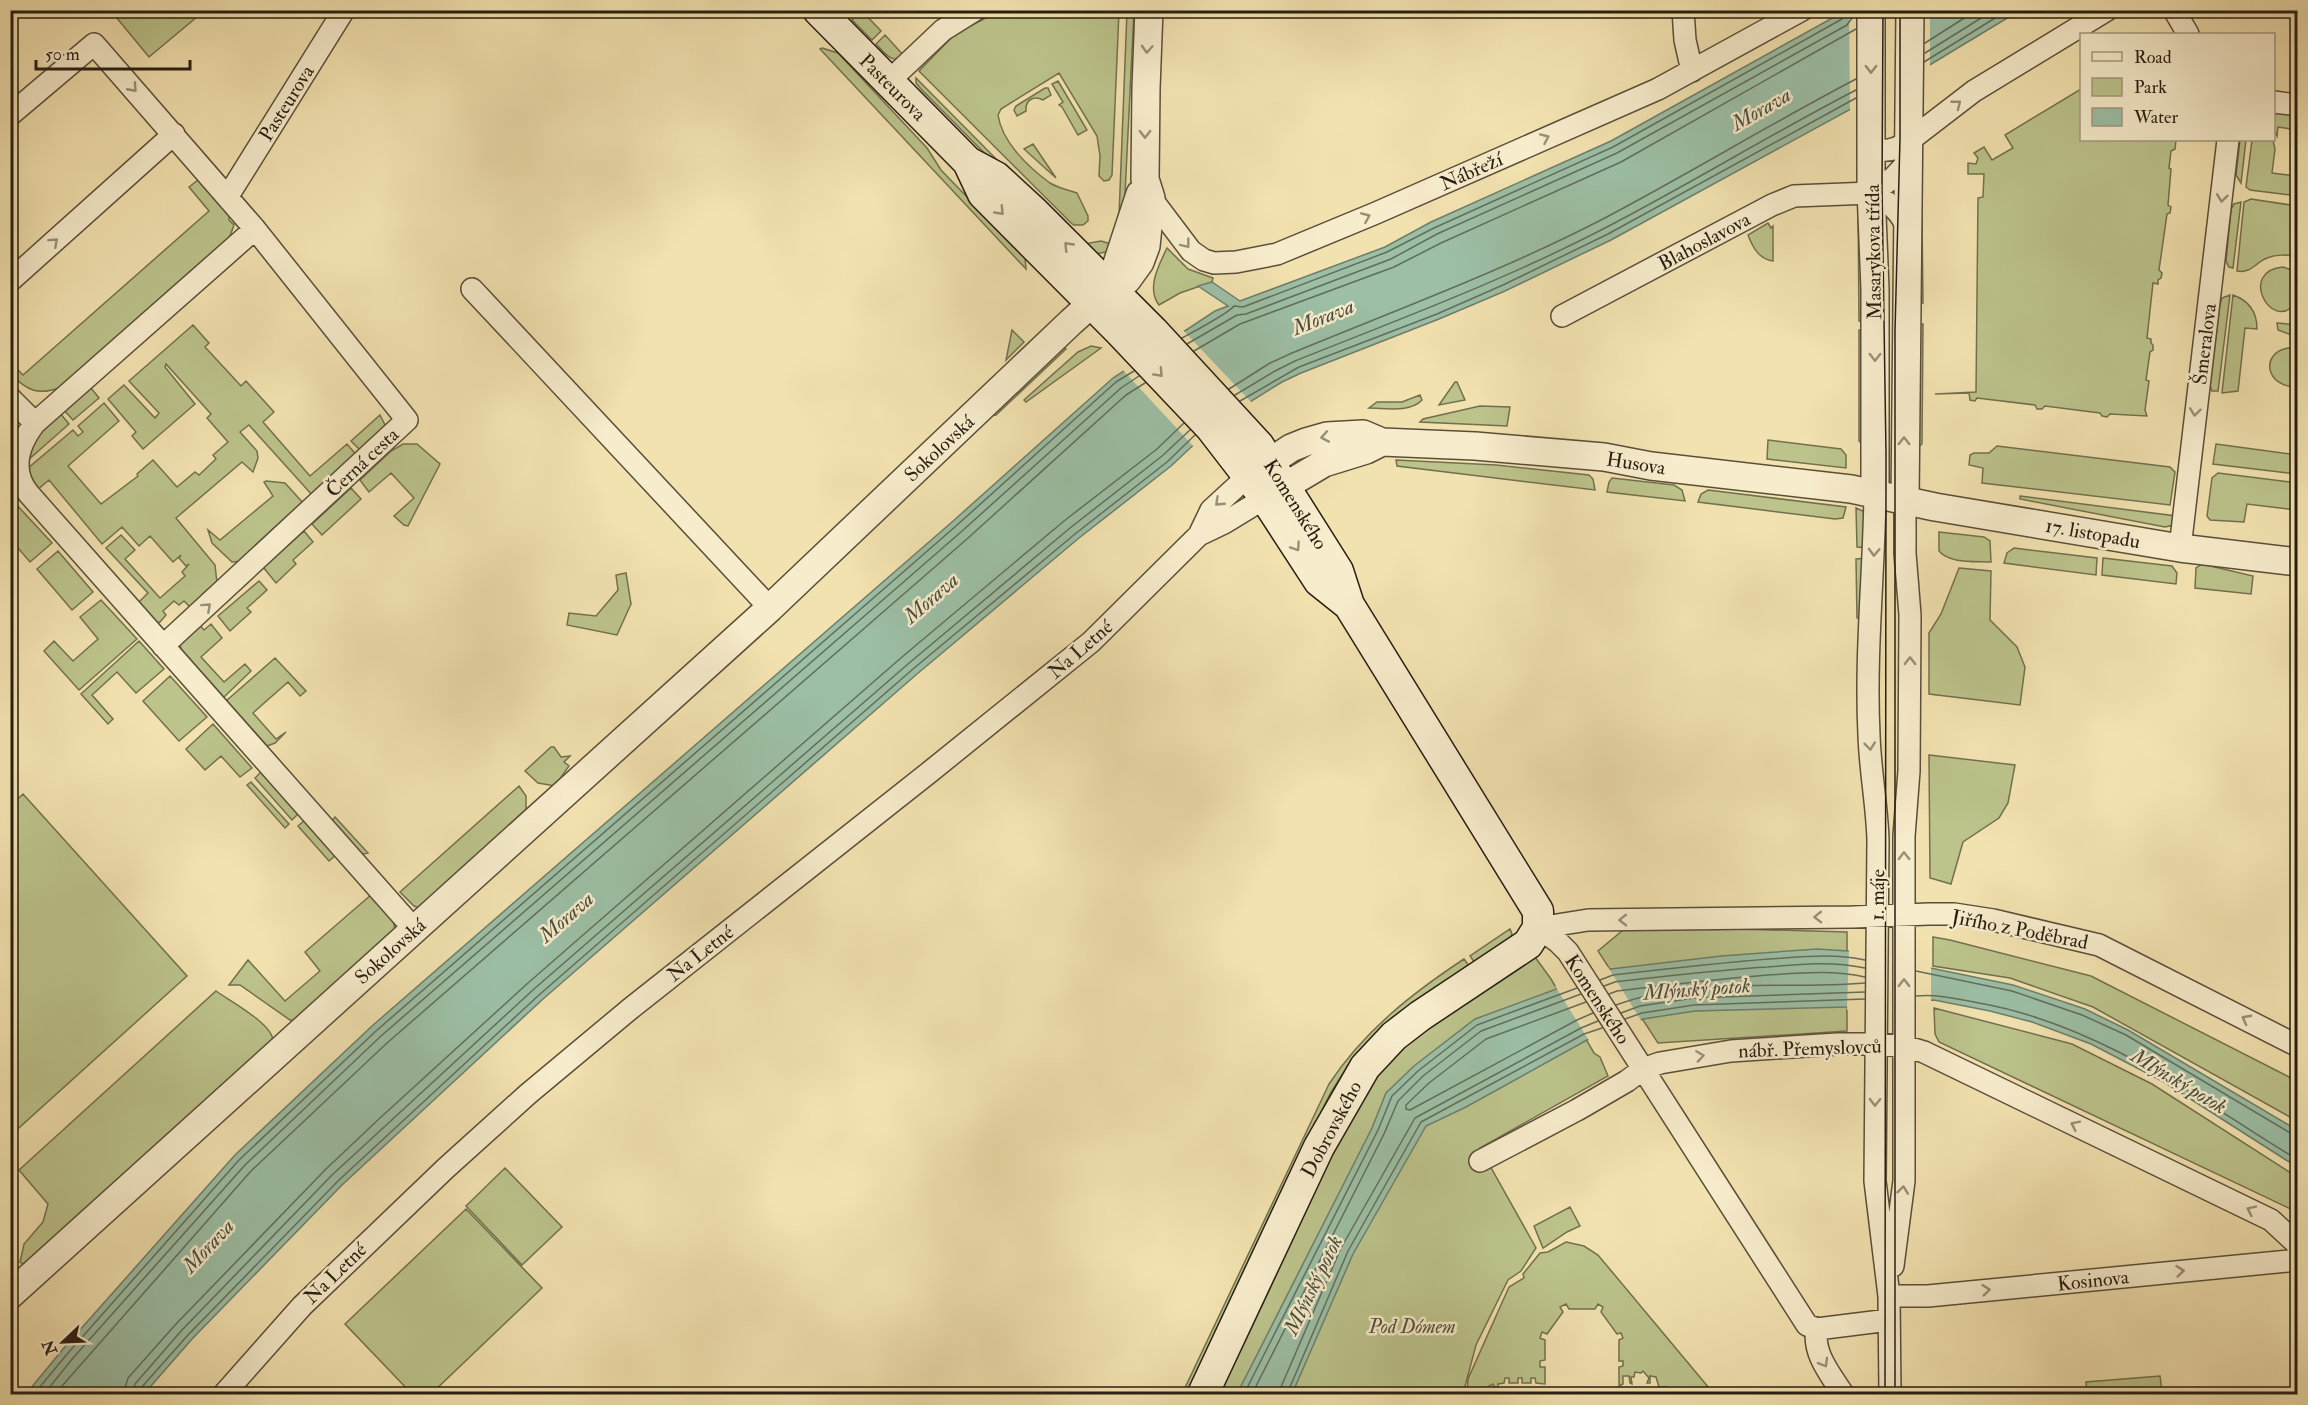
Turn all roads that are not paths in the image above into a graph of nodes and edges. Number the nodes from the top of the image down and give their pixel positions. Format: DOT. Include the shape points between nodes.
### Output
graph roads {
  1 [pos="344,10"];
  2 [pos="818,10"];
  3 [pos="975,10"];
  4 [pos="1149,10"];
  5 [pos="1683,10"];
  6 [pos="1802,10"];
  7 [pos="1871,10"];
  8 [pos="1910,10"];
  9 [pos="2107,10"];
  10 [pos="2174,10"];
  11 [pos="2187,33"];
  12 [pos="1692,70"];
  13 [pos="888,82"];
  14 [pos="2275,102"];
  15 [pos="2298,105"];
  16 [pos="10,115"];
  17 [pos="174,134"];
  18 [pos="2228,141"];
  19 [pos="1910,142"];
  20 [pos="1872,146"];
  21 [pos="1148,188"];
  22 [pos="1862,194"];
  23 [pos="228,196"];
  24 [pos="255,229"];
  25 [pos="1908,231"];
  26 [pos="10,281"];
  27 [pos="472,289"];
  28 [pos="1100,296"];
  29 [pos="1562,316"];
  30 [pos="1129,323"];
  31 [pos="10,398"];
  32 [pos="35,423"];
  33 [pos="1261,472"];
  34 [pos="1890,496"];
  35 [pos="2180,548"];
  36 [pos="2298,562"];
  37 [pos="770,608"];
  38 [pos="163,646"];
  39 [pos="1876,923"];
  40 [pos="1905,923"];
  41 [pos="1538,928"];
  42 [pos="414,929"];
  43 [pos="1876,1038"];
  44 [pos="1904,1040"];
  45 [pos="2298,1046"];
  46 [pos="1643,1069"];
  47 [pos="1480,1161"];
  48 [pos="2298,1245"];
  49 [pos="2298,1260"];
  50 [pos="10,1295"];
  51 [pos="1889,1296"];
  52 [pos="1889,1320"];
  53 [pos="1817,1329"];
  54 [pos="224,1395"];
  55 [pos="1203,1395"];
  56 [pos="1843,1395"];
  57 [pos="1890,1395"];
  1 -- 23 [label="street, Pasteurova"];
  2 -- 13 [label="main road, Pasteurova"];
  3 -- 13 [label="street" via="942,30"];
  4 -- 21 [label="street, one-way"];
  5 -- 12 [label="street"];
  6 -- 12 [label="street, Nábřeží"];
  7 -- 20 [label="street, Masarykova třída, one-way"];
  8 -- 19 [label="street"];
  19 -- 9 [label="street, one-way" via="1974,91"];
  10 -- 11 [label="street"];
  21 -- 12 [label="street, Nábřeží, one-way" via="1191,251 1204,260 1236,262 1277,254 1658,89"];
  13 -- 28 [label="main road, Pasteurova" via="968,162 984,194"];
  14 -- 15 [label="street"];
  16 -- 17 [label="street, Černá cesta, one-way" via="94,44"];
  17 -- 23 [label="street, Černá cesta"];
  26 -- 17 [label="street, one-way"];
  18 -- 35 [label="street, Šmeralova, one-way"];
  19 -- 20 [label="street" via="1888,151"];
  19 -- 22 [label="street" via="1893,178"];
  19 -- 25 [label="street"];
  20 -- 22 [label="street, Masarykova třída"];
  21 -- 28 [label="street"];
  22 -- 25 [label="street" via="1882,198 1900,213"];
  22 -- 29 [label="street, Blahoslavova" via="1784,199"];
  22 -- 34 [label="street, Masarykova třída, one-way" via="1875,289"];
  23 -- 24 [label="street, Černá cesta"];
  24 -- 32 [label="street"];
  38 -- 24 [label="street, Černá cesta, one-way" via="407,420"];
  34 -- 25 [label="street, one-way"];
  27 -- 37 [label="street"];
  28 -- 30 [label="main road, Pasteurova"];
  28 -- 37 [label="street, Sokolovská"];
  30 -- 33 [label="main road, one-way" via="1211,428"];
  30 -- 33 [label="main road, Komenského" via="1228,412"];
  31 -- 32 [label="street"];
  32 -- 38 [label="street" via="25,435 18,460 23,487"];
  33 -- 34 [label="street, Husova" via="1324,464 1382,442 1604,457"];
  33 -- 41 [label="main road, Komenského" via="1338,571 1349,605 1533,902 1538,911"];
  33 -- 54 [label="street, Na Letné" via="1224,524 1199,535 1091,642 528,1094 310,1298"];
  34 -- 35 [label="street, 17. listopadu"];
  34 -- 39 [label="street, 1. máje, one-way" via="1875,553 1869,615 1869,736 1877,805"];
  40 -- 34 [label="street, 1. máje, one-way" via="1910,615 1905,553"];
  35 -- 36 [label="street, 17. listopadu"];
  37 -- 42 [label="street, Sokolovská"];
  38 -- 42 [label="street"];
  39 -- 40 [label="street, Jiřího z Poděbrad"];
  39 -- 41 [label="street, Jiřího z Poděbrad, one-way" via="1587,920"];
  39 -- 43 [label="street, 1. máje"];
  44 -- 40 [label="street, 1. máje, one-way"];
  45 -- 40 [label="street, Jiřího z Poděbrad, one-way" via="2099,945 1954,914"];
  41 -- 46 [label="street, Komenského" via="1558,942 1576,964"];
  41 -- 55 [label="main road, Dobrovského" via="1528,944 1420,1016 1394,1036 1365,1067 1319,1147"];
  42 -- 50 [label="street, Sokolovská"];
  43 -- 44 [label="street, nábř. Přemyslovců"];
  46 -- 43 [label="street, nábř. Přemyslovců, one-way" via="1674,1059 1731,1051"];
  43 -- 51 [label="street, 1. máje, one-way" via="1875,1181"];
  48 -- 44 [label="street, nábř. Přemyslovců, one-way" via="2271,1220"];
  51 -- 44 [label="street, 1. máje, one-way" via="1904,1181"];
  46 -- 47 [label="street, nábř. Přemyslovců" via="1577,1110"];
  46 -- 53 [label="street, Komenského" via="1804,1323"];
  51 -- 49 [label="street, Kosinova, one-way" via="1928,1296"];
  51 -- 52 [label="street, 1. máje"];
  52 -- 53 [label="street"];
  52 -- 57 [label="street, 1. máje"];
  53 -- 56 [label="street, one-way" via="1819,1354"];
}
